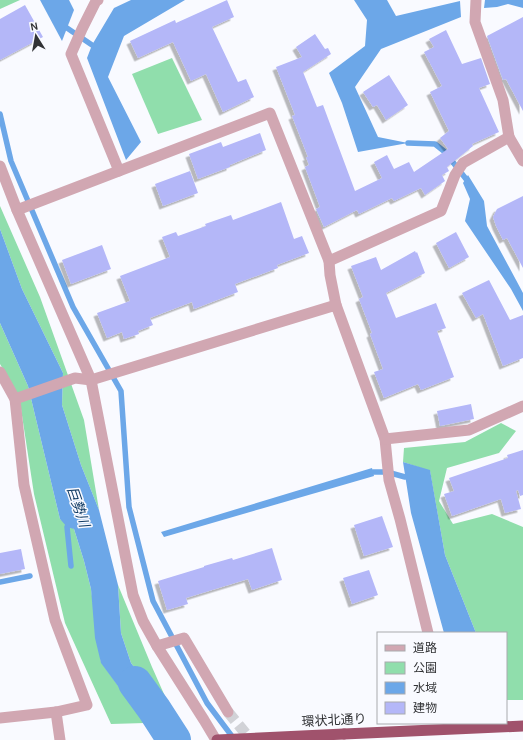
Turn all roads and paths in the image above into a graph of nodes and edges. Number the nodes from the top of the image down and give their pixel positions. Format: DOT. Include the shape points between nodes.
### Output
graph roads {
  1 [pos="98,0"];
  2 [pos="476,0"];
  3 [pos="509,137"];
  4 [pos="523,161"];
  5 [pos="0,166"];
  6 [pos="119,171"];
  7 [pos="17,210"];
  8 [pos="329,261"];
  9 [pos="336,305"];
  10 [pos="0,372"];
  11 [pos="96,378"];
  12 [pos="15,399"];
  13 [pos="523,406"];
  14 [pos="385,439"];
  15 [pos="428,632"];
  16 [pos="157,646"];
  17 [pos="56,712"];
  18 [pos="228,712"];
  19 [pos="0,718"];
  20 [pos="436,726"];
  21 [pos="523,726"];
  22 [pos="60,740"];
  23 [pos="216,740"];
  1 -- 6 [label="street" via="71,54"];
  2 -- 3 [label="street" via="475,22 503,100"];
  3 -- 4 [label="street"];
  3 -- 8 [label="street" via="463,163 455,175 441,211"];
  5 -- 7 [label="street"];
  6 -- 7 [label="street"];
  6 -- 8 [label="street" via="270,113"];
  7 -- 11 [label="street"];
  8 -- 9 [label="street"];
  9 -- 11 [label="street"];
  9 -- 14 [label="street"];
  10 -- 12 [label="street"];
  11 -- 12 [label="street" via="75,378"];
  11 -- 16 [label="street" via="133,595 142,621"];
  12 -- 17 [label="street" via="24,485 34,531 55,620 87,705"];
  13 -- 14 [label="street" via="469,430"];
  14 -- 15 [label="street" via="389,480"];
  16 -- 18 [label="street" via="184,638"];
  16 -- 23 [label="street"];
  17 -- 19 [label="street"];
  17 -- 22 [label="street"];
  20 -- 21 [label="highway, 環状北通り"];
  20 -- 23 [label="highway, 環状北通り, bridge" via="344,734"];
}
